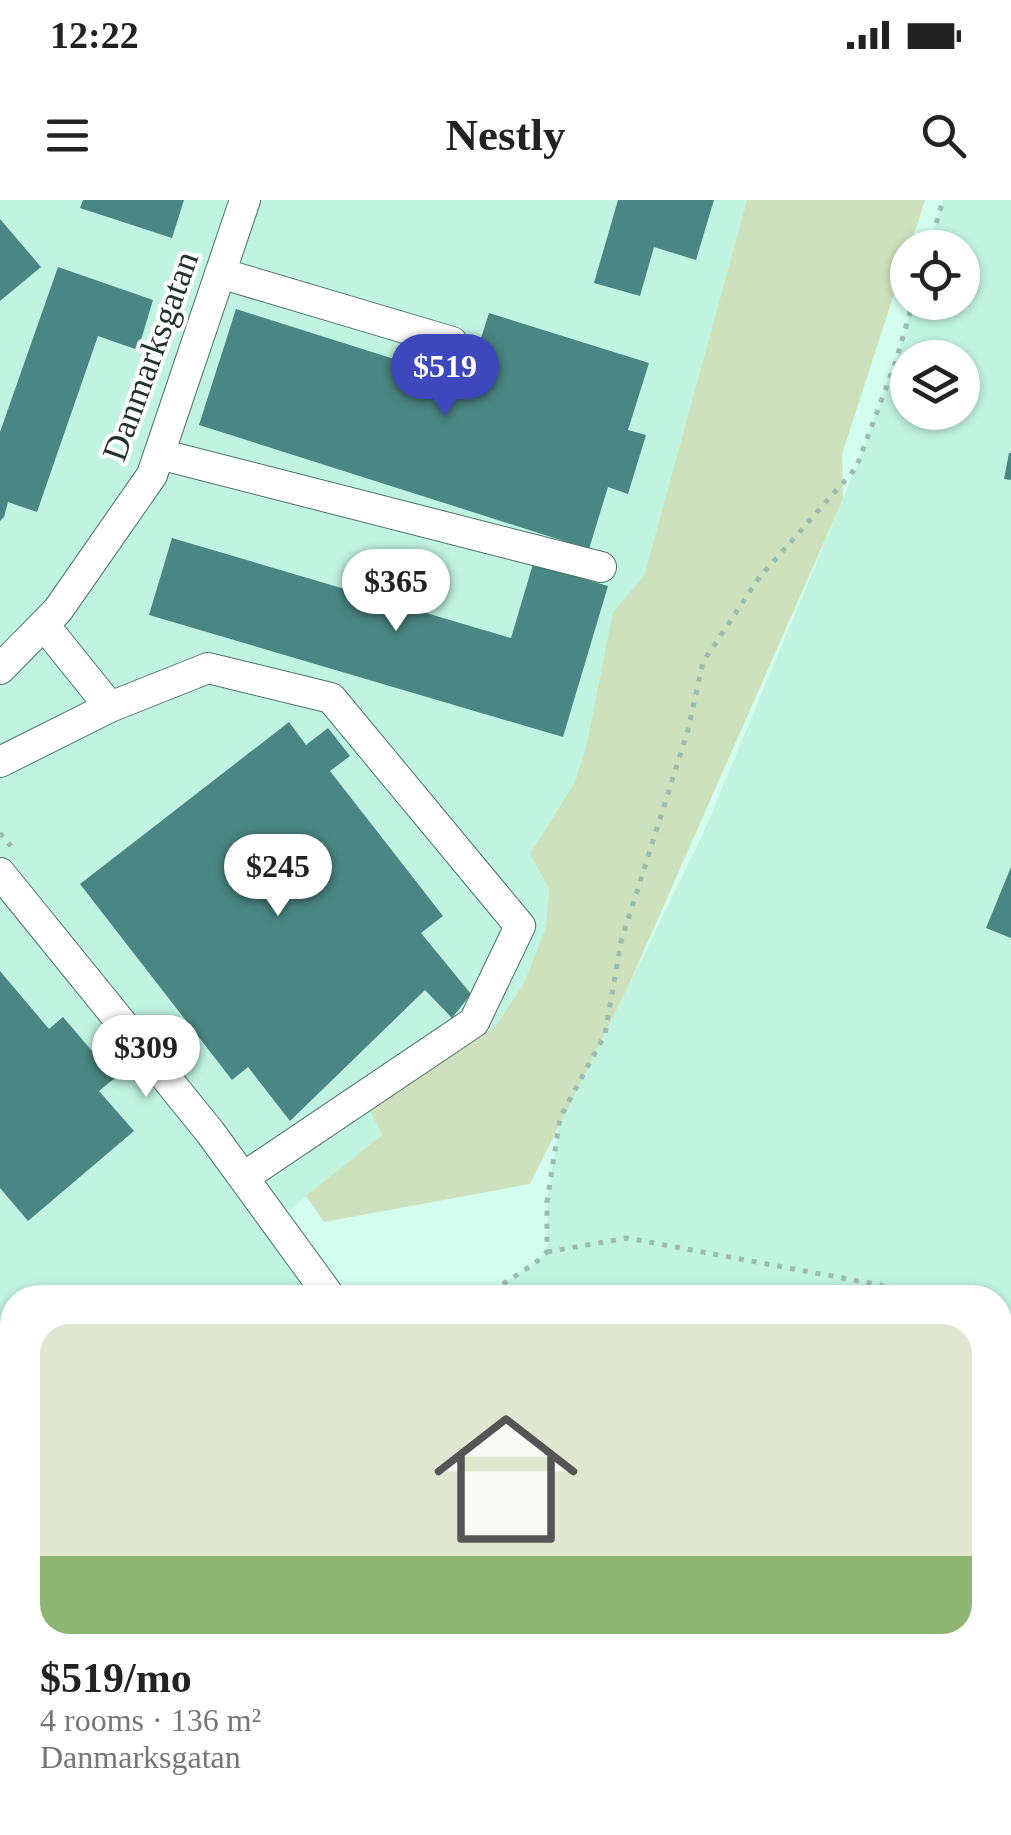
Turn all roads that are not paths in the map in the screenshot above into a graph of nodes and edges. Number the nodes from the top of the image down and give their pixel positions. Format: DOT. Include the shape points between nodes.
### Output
graph roads {
  1 [pos="245,200"];
  2 [pos="220,272"];
  3 [pos="452,342"];
  4 [pos="159,454"];
  5 [pos="601,567"];
  6 [pos="44,625"];
  7 [pos="0,670"];
  8 [pos="110,706"];
  9 [pos="0,762"];
  10 [pos="0,873"];
  11 [pos="244,1178"];
  12 [pos="322,1285"];
  1 -- 2 [label="street, Danmarksgatan"];
  2 -- 3 [label="street"];
  2 -- 4 [label="street, Danmarksgatan"];
  4 -- 5 [label="street"];
  4 -- 6 [label="street, Danmarksgatan" via="152,475"];
  6 -- 7 [label="street, Danmarksgatan"];
  6 -- 8 [label="street"];
  8 -- 9 [label="street"];
  8 -- 11 [label="street" via="208,668 331,698 520,926 474,1022"];
  10 -- 11 [label="street"];
  11 -- 12 [label="street"];
}
